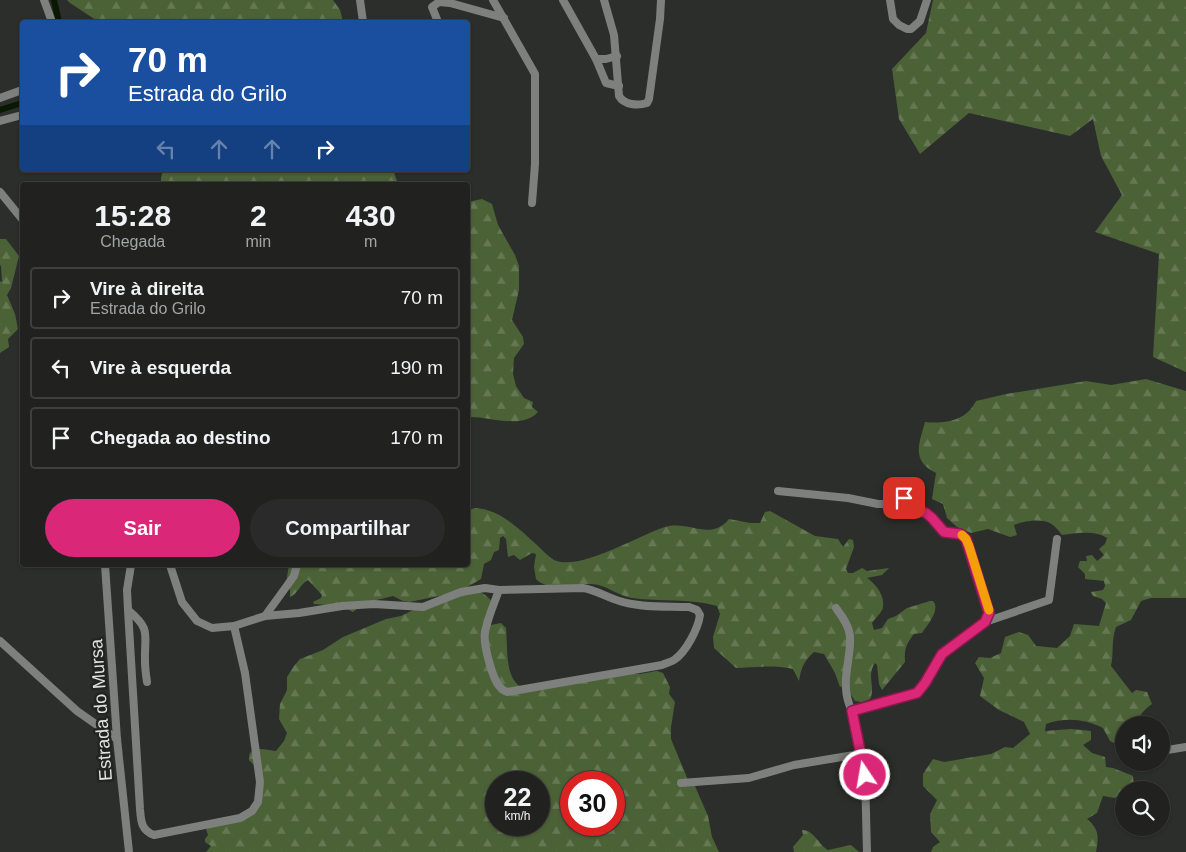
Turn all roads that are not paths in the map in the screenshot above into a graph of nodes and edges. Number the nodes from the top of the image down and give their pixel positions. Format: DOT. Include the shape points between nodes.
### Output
graph roads {
  1 [pos="44,0"];
  2 [pos="360,0"];
  3 [pos="493,0"];
  4 [pos="562,0"];
  5 [pos="604,0"];
  6 [pos="661,0"];
  7 [pos="890,0"];
  8 [pos="927,0"];
  9 [pos="504,18"];
  10 [pos="51,20"];
  11 [pos="362,20"];
  12 [pos="437,20"];
  13 [pos="617,56"];
  14 [pos="596,59"];
  15 [pos="619,86"];
  16 [pos="20,91"];
  17 [pos="0,98"];
  18 [pos="20,115"];
  19 [pos="0,121"];
  20 [pos="0,192"];
  21 [pos="532,203"];
  22 [pos="20,217"];
  23 [pos="778,491"];
  24 [pos="1057,539"];
  25 [pos="106,567"];
  26 [pos="131,567"];
  27 [pos="171,567"];
  28 [pos="296,567"];
  29 [pos="499,590"];
  30 [pos="836,608"];
  31 [pos="128,610"];
  32 [pos="265,616"];
  33 [pos="985,622"];
  34 [pos="234,626"];
  35 [pos="0,641"];
  36 [pos="147,682"];
  37 [pos="852,711"];
  38 [pos="117,739"];
  39 [pos="1186,747"];
  40 [pos="1170,750"];
  41 [pos="860,754"];
  42 [pos="681,784"];
  43 [pos="128,852"];
  44 [pos="866,852"];
  1 -- 10 [label="street"];
  2 -- 11 [label="street"];
  3 -- 9 [label="street"];
  4 -- 14 [label="street"];
  5 -- 13 [label="street"];
  6 -- 15 [label="street" via="649,99 644,104 624,102 619,96"];
  7 -- 8 [label="street" via="893,19 911,29 920,21"];
  9 -- 12 [label="street" via="438,2 432,7"];
  9 -- 21 [label="street" via="535,74"];
  13 -- 14 [label="street"];
  13 -- 15 [label="street"];
  14 -- 15 [label="street" via="606,83"];
  16 -- 17 [label="street"];
  18 -- 19 [label="street"];
  20 -- 22 [label="street"];
  23 -- 33 [label="street" via="878,504 904,498 916,510 932,518 944,532 960,534 966,539 988,608"];
  24 -- 33 [label="street" via="1049,600"];
  25 -- 38 [label="street, Estrada do Mursa"];
  26 -- 31 [label="street"];
  27 -- 34 [label="street" via="182,602 197,621 212,628"];
  28 -- 32 [label="street" via="294,576"];
  29 -- 29 [label="street" via="583,588 636,605 689,607 700,615 699,625 680,654 662,665 508,692 495,680 485,634"];
  29 -- 32 [label="street" via="485,588 461,592 423,606 366,604"];
  30 -- 37 [label="street" via="850,632 845,688"];
  31 -- 34 [label="street" via="140,809 142,826 154,835 240,818 252,811 258,802 260,782 245,673"];
  31 -- 36 [label="street" via="139,619 145,631"];
  32 -- 34 [label="street"];
  33 -- 37 [label="street" via="942,654 917,693"];
  35 -- 38 [label="street" via="77,711"];
  37 -- 41 [label="street"];
  38 -- 43 [label="street, Estrada do Mursa"];
  39 -- 40 [label="street"];
  41 -- 42 [label="street" via="794,765 749,778"];
  41 -- 44 [label="street" via="865,775"];
}
